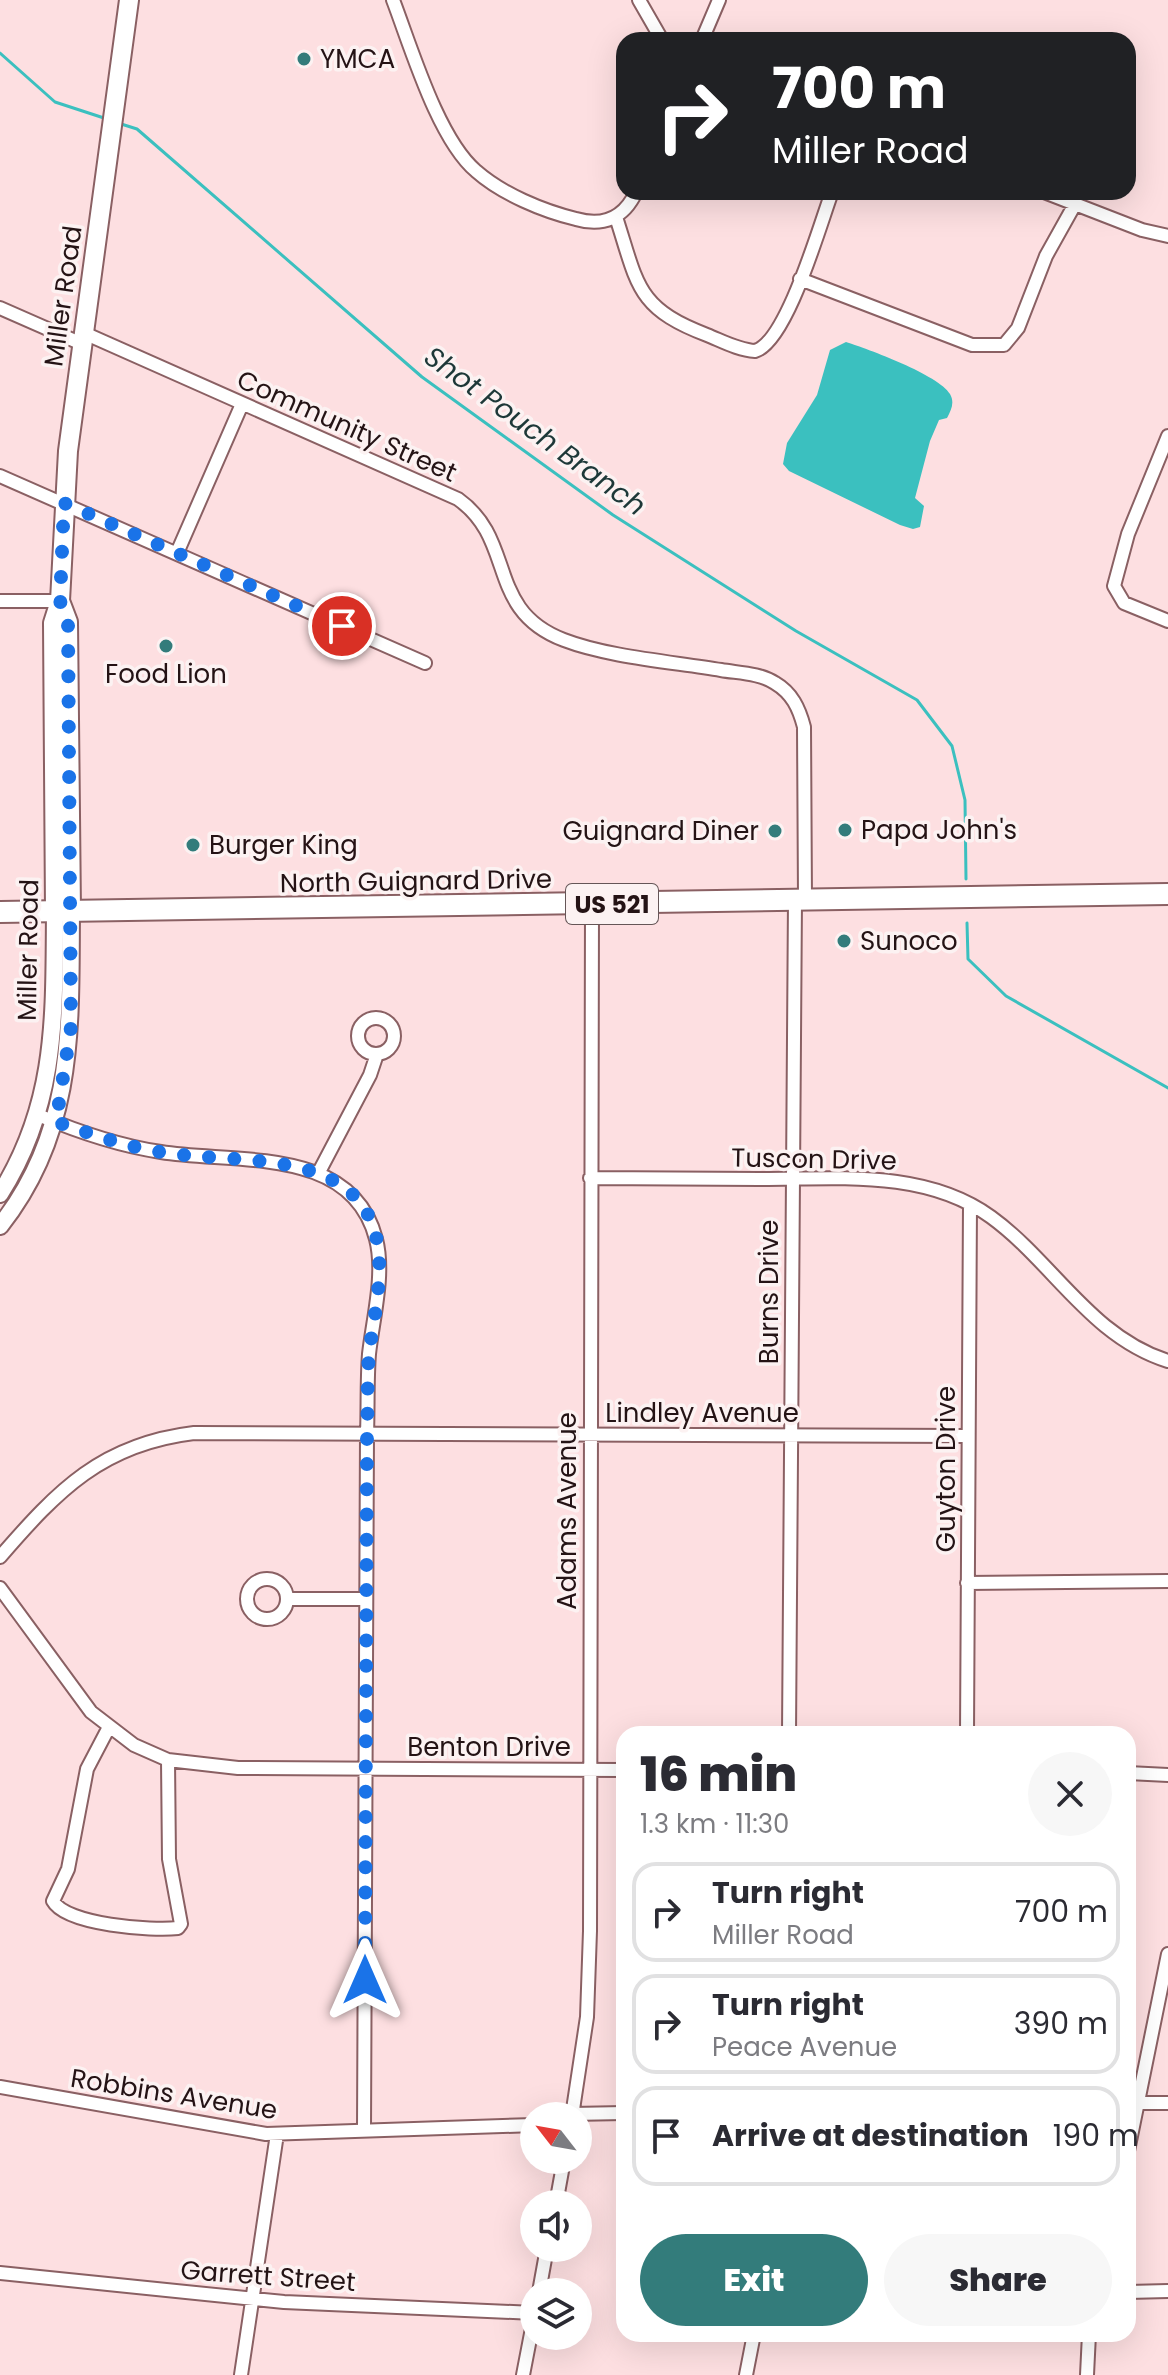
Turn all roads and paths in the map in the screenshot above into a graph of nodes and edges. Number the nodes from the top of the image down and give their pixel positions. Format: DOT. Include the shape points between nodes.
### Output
graph roads {
  1 [pos="129,0"];
  2 [pos="393,0"];
  3 [pos="639,0"];
  4 [pos="719,0"];
  5 [pos="657,32"];
  6 [pos="705,32"];
  7 [pos="632,200"];
  8 [pos="829,200"];
  9 [pos="1065,200"];
  10 [pos="1075,204"];
  11 [pos="616,217"];
  12 [pos="1168,236"];
  13 [pos="800,279"];
  14 [pos="0,308"];
  15 [pos="83,338"];
  16 [pos="242,404"];
  17 [pos="1168,436"];
  18 [pos="0,476"];
  19 [pos="64,503"];
  20 [pos="177,553"];
  21 [pos="0,601"];
  22 [pos="60,601"];
  23 [pos="1168,621"];
  24 [pos="425,663"];
  25 [pos="1168,894"];
  26 [pos="800,899"];
  27 [pos="592,904"];
  28 [pos="63,911"];
  29 [pos="0,912"];
  30 [pos="377,1054"];
  31 [pos="38,1115"];
  32 [pos="56,1122"];
  33 [pos="319,1172"];
  34 [pos="590,1178"];
  35 [pos="792,1179"];
  36 [pos="0,1194"];
  37 [pos="970,1205"];
  38 [pos="0,1226"];
  39 [pos="1168,1361"];
  40 [pos="367,1434"];
  41 [pos="589,1434"];
  42 [pos="790,1435"];
  43 [pos="968,1436"];
  44 [pos="0,1557"];
  45 [pos="1168,1581"];
  46 [pos="967,1583"];
  47 [pos="0,1588"];
  48 [pos="287,1599"];
  49 [pos="366,1599"];
  50 [pos="789,1726"];
  51 [pos="967,1726"];
  52 [pos="109,1727"];
  53 [pos="168,1760"];
  54 [pos="366,1768"];
  55 [pos="589,1770"];
  56 [pos="616,1770"];
  57 [pos="1136,1773"];
  58 [pos="1168,1775"];
  59 [pos="1168,1954"];
  60 [pos="1136,2086"];
  61 [pos="0,2087"];
  62 [pos="574,2102"];
  63 [pos="1136,2102"];
  64 [pos="1168,2103"];
  65 [pos="616,2113"];
  66 [pos="592,2114"];
  67 [pos="520,2125"];
  68 [pos="364,2131"];
  69 [pos="277,2134"];
  70 [pos="0,2273"];
  71 [pos="1168,2291"];
  72 [pos="1136,2292"];
  73 [pos="253,2299"];
  74 [pos="520,2315"];
  75 [pos="752,2342"];
  76 [pos="1089,2342"];
  77 [pos="528,2350"];
  78 [pos="241,2375"];
  79 [pos="523,2375"];
  80 [pos="746,2375"];
  81 [pos="1087,2375"];
  1 -- 15 [label="main road, Miller Road"];
  2 -- 11 [label="street" via="435,108 476,171 569,218 597,223"];
  3 -- 5 [label="street"];
  4 -- 6 [label="street"];
  7 -- 11 [label="street"];
  8 -- 13 [label="street"];
  9 -- 10 [label="street"];
  10 -- 12 [label="street"];
  10 -- 13 [label="street" via="1046,256 1018,328 1004,345 972,345"];
  11 -- 13 [label="street" via="635,276 656,311 745,350 769,342"];
  14 -- 15 [label="street, Community Street"];
  15 -- 16 [label="street, Community Street"];
  15 -- 19 [label="main road, Miller Road"];
  16 -- 20 [label="street"];
  16 -- 26 [label="street, Community Street" via="434,486 470,507 490,535 518,609 553,635 755,676 782,687 796,702 804,727"];
  17 -- 23 [label="street" via="1114,576 1115,592 1124,603"];
  18 -- 19 [label="street"];
  19 -- 20 [label="street"];
  19 -- 22 [label="main road, Miller Road"];
  20 -- 24 [label="street"];
  21 -- 22 [label="street"];
  22 -- 28 [label="main road, Miller Road" via="68,622"];
  25 -- 26 [label="highway, North Guignard Drive / US 521"];
  26 -- 27 [label="highway, North Guignard Drive / US 521"];
  26 -- 35 [label="street, Burns Drive"];
  27 -- 28 [label="highway, North Guignard Drive / US 521"];
  27 -- 34 [label="street, Adams Avenue"];
  28 -- 29 [label="highway, North Guignard Drive / US 521"];
  28 -- 31 [label="street, Miller Road" via="54,1030"];
  28 -- 32 [label="street, Miller Road" via="71,1027"];
  30 -- 33 [label="street"];
  31 -- 32 [label="street"];
  31 -- 36 [label="street, Miller Road"];
  32 -- 33 [label="street" via="156,1152"];
  32 -- 38 [label="street, Miller Road" via="31,1180"];
  33 -- 40 [label="street" via="352,1195 366,1212 376,1240"];
  34 -- 35 [label="street, Tuscon Drive"];
  34 -- 41 [label="street, Adams Avenue"];
  35 -- 37 [label="street, Tuscon Drive" via="908,1183"];
  35 -- 42 [label="street, Burns Drive"];
  37 -- 39 [label="street, Tuscon Drive" via="1023,1242 1109,1331"];
  37 -- 43 [label="street, Guyton Drive"];
  40 -- 41 [label="street, Lindley Avenue"];
  40 -- 44 [label="street, Lindley Avenue" via="194,1433 144,1443 85,1470"];
  40 -- 49 [label="street"];
  41 -- 42 [label="street, Lindley Avenue"];
  41 -- 55 [label="street, Adams Avenue"];
  42 -- 43 [label="street, Lindley Avenue"];
  42 -- 50 [label="street, Burns Drive"];
  43 -- 46 [label="street, Guyton Drive"];
  45 -- 46 [label="street"];
  46 -- 51 [label="street, Guyton Drive"];
  47 -- 52 [label="street, Benton Drive" via="79,1699"];
  48 -- 49 [label="street"];
  49 -- 54 [label="street"];
  52 -- 53 [label="street, Benton Drive"];
  52 -- 53 [label="street" via="80,1794 68,1869 53,1901 61,1910 75,1917 158,1930 181,1924 169,1859"];
  53 -- 54 [label="street, Benton Drive" via="223,1767"];
  54 -- 55 [label="street, Benton Drive"];
  54 -- 68 [label="street"];
  55 -- 56 [label="street, Benton Drive"];
  55 -- 62 [label="street, Adams Avenue" via="587,2017"];
  57 -- 58 [label="street"];
  59 -- 60 [label="street"];
  61 -- 69 [label="street, Robbins Avenue"];
  63 -- 64 [label="street"];
  65 -- 66 [label="street"];
  67 -- 68 [label="street, Robbins Avenue"];
  68 -- 69 [label="street, Robbins Avenue"];
  69 -- 73 [label="street"];
  70 -- 73 [label="street, Garrett Street"];
  71 -- 72 [label="street"];
  73 -- 74 [label="street, Garrett Street"];
  73 -- 78 [label="street"];
  75 -- 80 [label="street"];
  76 -- 81 [label="street"];
  77 -- 79 [label="street"];
}
